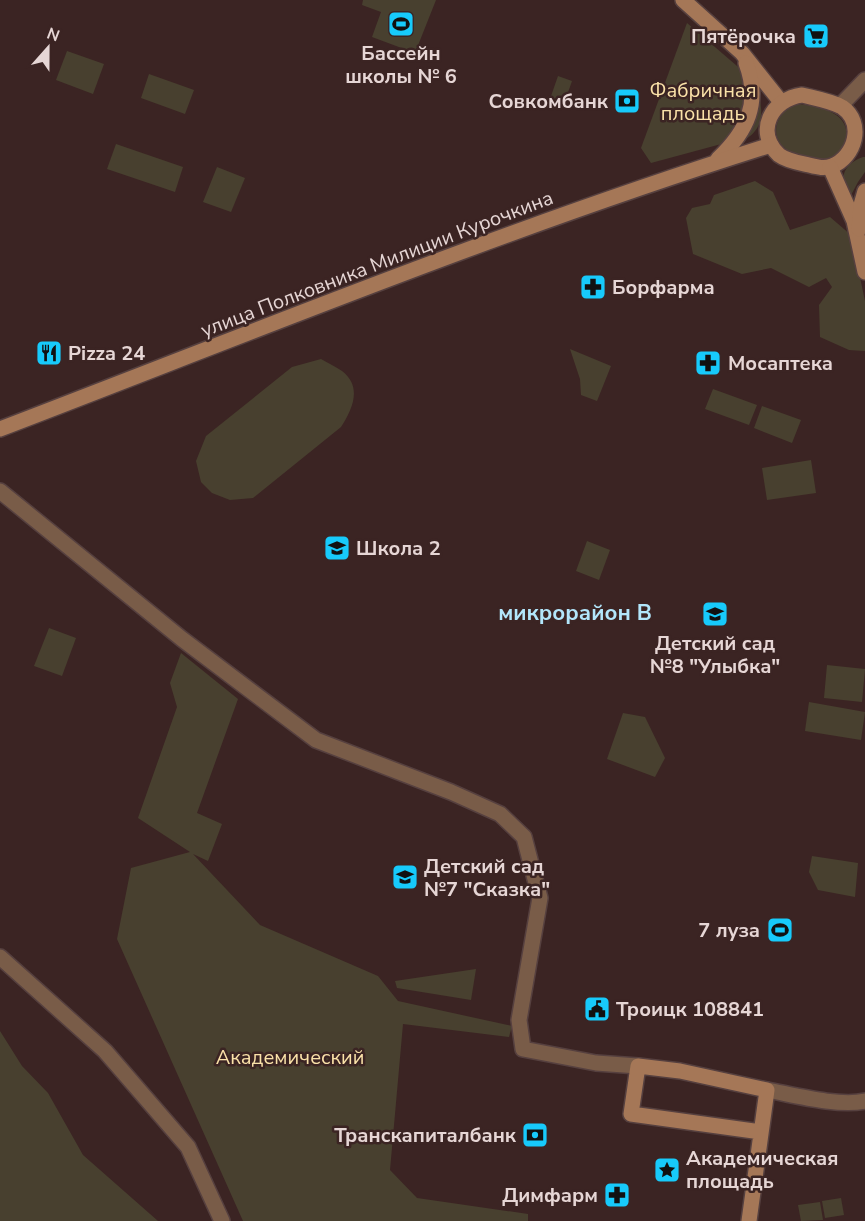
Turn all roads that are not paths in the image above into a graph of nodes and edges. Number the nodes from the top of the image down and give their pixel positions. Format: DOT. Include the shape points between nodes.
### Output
graph roads {
  1 [pos="683,0"];
  2 [pos="742,53"];
  3 [pos="865,80"];
  4 [pos="781,102"];
  5 [pos="840,106"];
  6 [pos="860,133"];
  7 [pos="771,145"];
  8 [pos="716,161"];
  9 [pos="830,167"];
  10 [pos="865,191"];
  11 [pos="858,241"];
  12 [pos="865,270"];
  13 [pos="0,429"];
  14 [pos="0,491"];
  15 [pos="0,957"];
  16 [pos="638,1066"];
  17 [pos="767,1089"];
  18 [pos="865,1101"];
  19 [pos="760,1132"];
  20 [pos="222,1221"];
  21 [pos="748,1221"];
  1 -- 2 [label="street"];
  2 -- 4 [label="street"];
  2 -- 8 [label="street" via="752,79 751,111 744,129"];
  3 -- 5 [label="street"];
  4 -- 5 [label="street" via="802,95"];
  4 -- 7 [label="street" via="772,111 767,127"];
  5 -- 6 [label="street"];
  6 -- 9 [label="street" via="848,155"];
  7 -- 8 [label="street, улица Полковника Милиции Курочкина"];
  7 -- 9 [label="street" via="788,159"];
  8 -- 13 [label="street, улица Полковника Милиции Курочкина" via="420,267"];
  9 -- 11 [label="street" via="854,221"];
  10 -- 11 [label="street"];
  11 -- 12 [label="street"];
  14 -- 16 [label="street" via="182,639 316,740 500,814 524,837 540,898 519,1020 523,1049 596,1064"];
  15 -- 20 [label="street" via="105,1051 188,1147"];
  16 -- 17 [label="street"];
  16 -- 19 [label="street" via="631,1114"];
  17 -- 18 [label="street" via="856,1103"];
  17 -- 19 [label="street"];
  19 -- 21 [label="street"];
}
